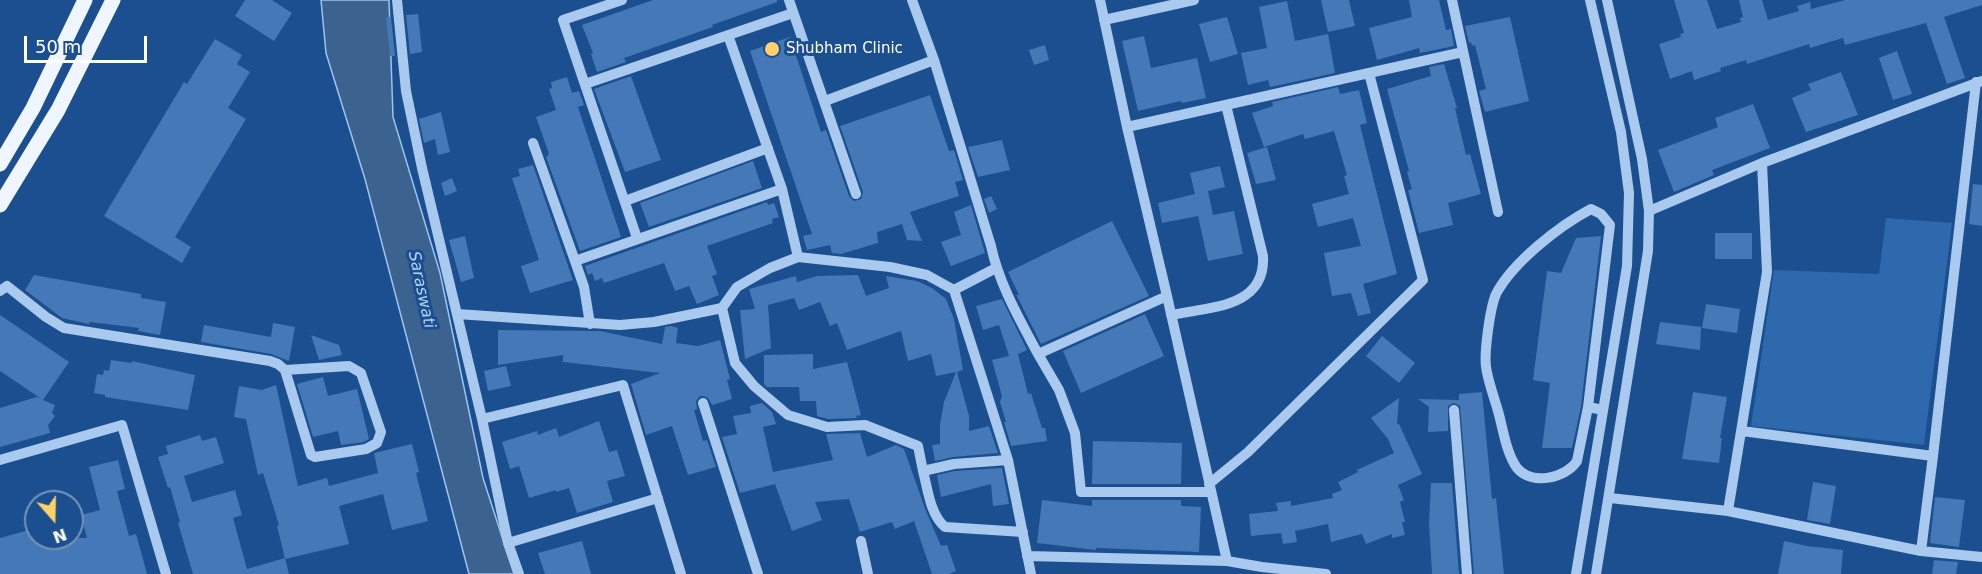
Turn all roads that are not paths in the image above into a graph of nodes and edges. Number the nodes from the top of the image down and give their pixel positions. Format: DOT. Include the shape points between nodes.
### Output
graph roads {
  1 [pos="113,0"];
  2 [pos="397,0"];
  3 [pos="622,0"];
  4 [pos="789,0"];
  5 [pos="912,0"];
  6 [pos="1100,0"];
  7 [pos="1194,0"];
  8 [pos="1452,0"];
  9 [pos="1590,0"];
  10 [pos="1607,0"];
  11 [pos="84,2"];
  12 [pos="793,13"];
  13 [pos="105,15"];
  14 [pos="1104,20"];
  15 [pos="728,35"];
  16 [pos="1463,52"];
  17 [pos="934,60"];
  18 [pos="1369,73"];
  19 [pos="1979,82"];
  20 [pos="585,84"];
  21 [pos="825,101"];
  22 [pos="1226,105"];
  23 [pos="1127,127"];
  24 [pos="533,143"];
  25 [pos="768,148"];
  26 [pos="1642,159"];
  27 [pos="1625,162"];
  28 [pos="1762,163"];
  29 [pos="0,164"];
  30 [pos="782,189"];
  31 [pos="856,194"];
  32 [pos="624,201"];
  33 [pos="0,205"];
  34 [pos="1649,211"];
  35 [pos="1498,212"];
  36 [pos="637,238"];
  37 [pos="798,257"];
  38 [pos="575,261"];
  39 [pos="996,268"];
  40 [pos="954,290"];
  41 [pos="0,291"];
  42 [pos="1167,296"];
  43 [pos="722,308"];
  44 [pos="457,314"];
  45 [pos="1171,315"];
  46 [pos="590,324"];
  47 [pos="1038,354"];
  48 [pos="285,370"];
  49 [pos="703,403"];
  50 [pos="1588,407"];
  51 [pos="1454,410"];
  52 [pos="1603,410"];
  53 [pos="482,419"];
  54 [pos="1742,431"];
  55 [pos="1934,456"];
  56 [pos="0,460"];
  57 [pos="1008,460"];
  58 [pos="923,471"];
  59 [pos="1210,488"];
  60 [pos="658,498"];
  61 [pos="1610,498"];
  62 [pos="1728,510"];
  63 [pos="1023,532"];
  64 [pos="861,541"];
  65 [pos="507,543"];
  66 [pos="1921,551"];
  67 [pos="1027,556"];
  68 [pos="1982,557"];
  69 [pos="1227,561"];
  70 [pos="1262,571"];
  71 [pos="166,574"];
  72 [pos="519,574"];
  73 [pos="681,574"];
  74 [pos="758,574"];
  75 [pos="868,574"];
  76 [pos="1031,574"];
  77 [pos="1326,574"];
  78 [pos="1467,574"];
  79 [pos="1576,574"];
  80 [pos="1596,574"];
  1 -- 13 [label="main road"];
  2 -- 44 [label="street" via="406,91"];
  3 -- 20 [label="street" via="563,20"];
  4 -- 12 [label="street"];
  5 -- 17 [label="street"];
  6 -- 14 [label="street"];
  7 -- 14 [label="street"];
  8 -- 16 [label="street"];
  9 -- 27 [label="street"];
  10 -- 26 [label="street"];
  11 -- 13 [label="main road"];
  11 -- 29 [label="main road" via="33,108"];
  12 -- 15 [label="street"];
  12 -- 21 [label="street"];
  13 -- 33 [label="main road" via="58,110"];
  14 -- 23 [label="street"];
  15 -- 20 [label="street"];
  15 -- 25 [label="street"];
  16 -- 18 [label="street"];
  16 -- 35 [label="street"];
  17 -- 21 [label="street"];
  17 -- 39 [label="street"];
  18 -- 22 [label="street"];
  18 -- 59 [label="street" via="1423,280"];
  19 -- 28 [label="street"];
  19 -- 55 [label="street"];
  20 -- 32 [label="street"];
  21 -- 31 [label="street"];
  22 -- 23 [label="street"];
  22 -- 45 [label="street" via="1263,256 1261,278 1247,296"];
  23 -- 42 [label="street"];
  24 -- 38 [label="street"];
  25 -- 30 [label="street"];
  25 -- 32 [label="street"];
  26 -- 27 [label="street"];
  26 -- 34 [label="street"];
  27 -- 52 [label="street" via="1629,193 1627,266"];
  28 -- 34 [label="street"];
  28 -- 54 [label="street" via="1767,272"];
  30 -- 36 [label="street"];
  30 -- 37 [label="street"];
  32 -- 36 [label="street"];
  34 -- 61 [label="street" via="1648,251"];
  36 -- 38 [label="street"];
  37 -- 40 [label="street" via="890,267 927,275"];
  37 -- 43 [label="street" via="737,287"];
  38 -- 46 [label="street"];
  39 -- 40 [label="street"];
  39 -- 47 [label="street"];
  40 -- 57 [label="street"];
  41 -- 48 [label="street" via="8,286 64,328 270,361"];
  42 -- 45 [label="street"];
  42 -- 47 [label="street"];
  43 -- 46 [label="street" via="645,323"];
  43 -- 58 [label="street" via="735,363 754,386 788,415 826,428 865,425 918,446"];
  44 -- 46 [label="street"];
  44 -- 53 [label="street"];
  45 -- 59 [label="street"];
  47 -- 59 [label="street" via="1059,390 1076,433 1081,492"];
  48 -- 48 [label="street" via="311,455 320,458 366,449 377,443 381,432 356,368"];
  49 -- 74 [label="street"];
  50 -- 50 [label="street" via="1610,225 1602,214 1591,209 1560,228 1519,264 1496,295 1485,365 1510,453 1518,468 1529,476 1548,478 1573,468"];
  50 -- 52 [label="street"];
  51 -- 78 [label="street"];
  52 -- 79 [label="street"];
  53 -- 60 [label="street" via="623,385"];
  53 -- 65 [label="street"];
  54 -- 55 [label="street"];
  54 -- 62 [label="street"];
  55 -- 66 [label="street"];
  56 -- 71 [label="street" via="122,425"];
  57 -- 58 [label="street"];
  57 -- 63 [label="street"];
  58 -- 63 [label="street" via="933,510 945,527"];
  59 -- 69 [label="street"];
  60 -- 65 [label="street"];
  60 -- 73 [label="street"];
  61 -- 62 [label="street"];
  61 -- 80 [label="street"];
  62 -- 66 [label="street"];
  63 -- 67 [label="street"];
  64 -- 75 [label="street"];
  65 -- 72 [label="street"];
  66 -- 68 [label="street"];
  67 -- 69 [label="street"];
  67 -- 76 [label="street"];
  69 -- 70 [label="street"];
  70 -- 77 [label="street"];
}
